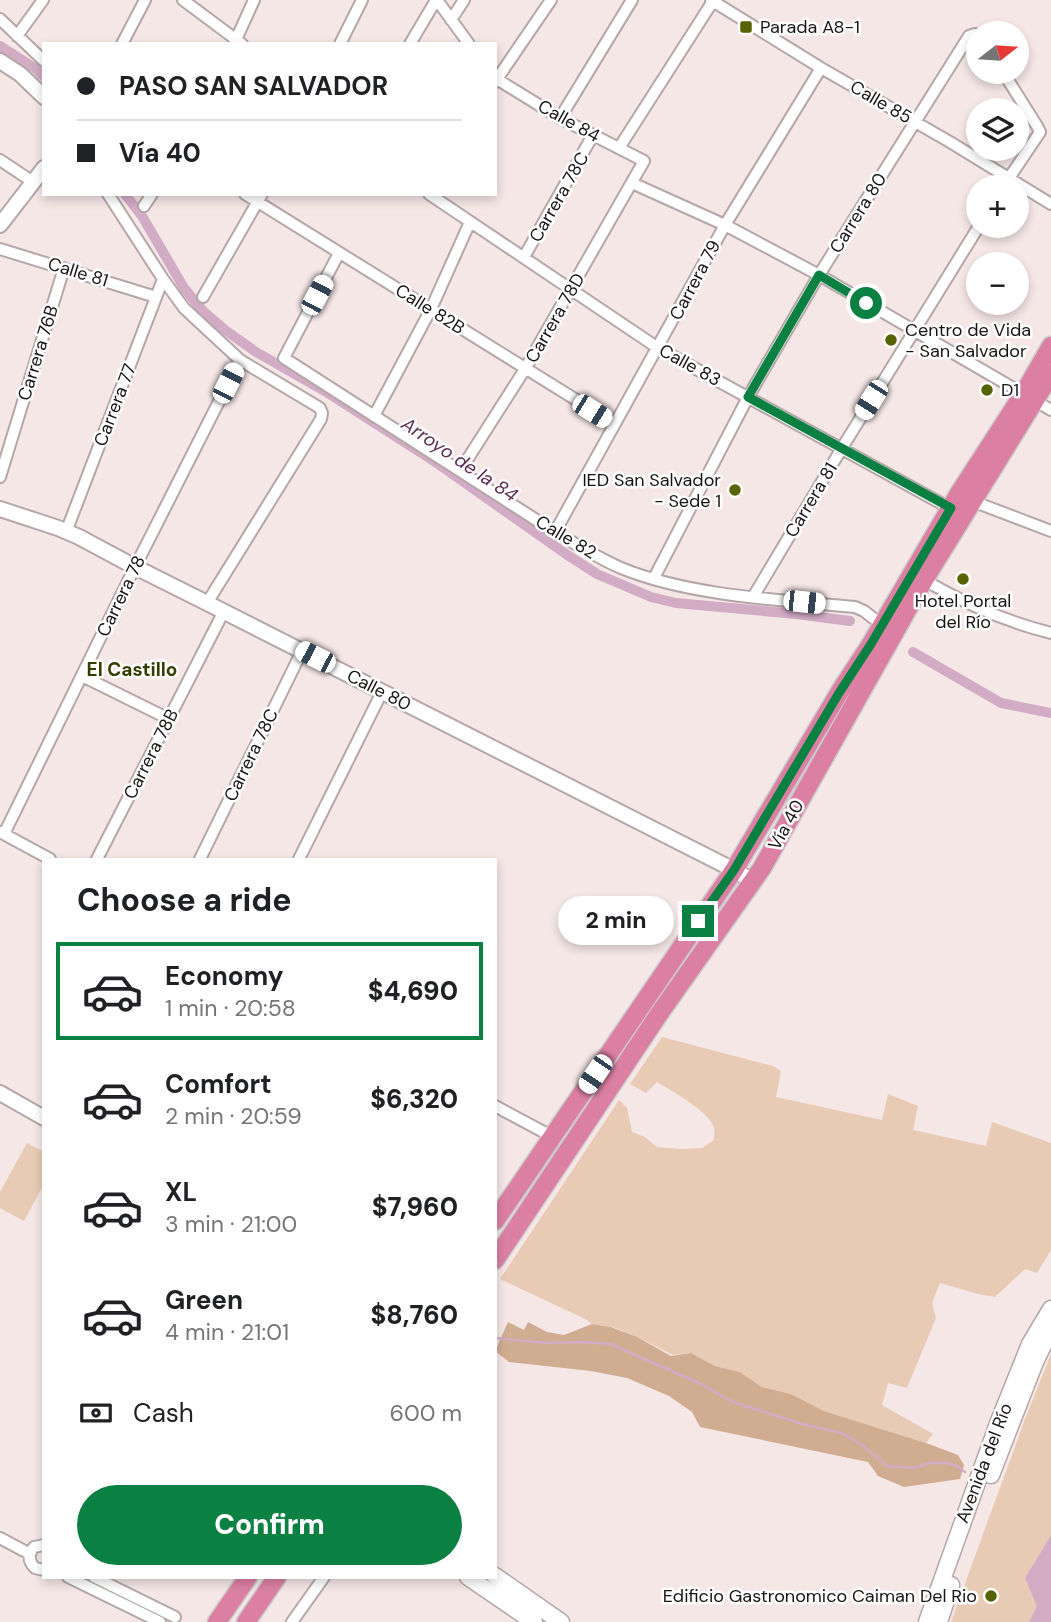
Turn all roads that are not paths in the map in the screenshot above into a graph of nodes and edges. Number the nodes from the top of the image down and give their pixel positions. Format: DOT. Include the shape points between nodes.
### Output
graph roads {
  1 [pos="43,0"];
  2 [pos="145,0"];
  3 [pos="183,0"];
  4 [pos="254,0"];
  5 [pos="362,0"];
  6 [pos="437,0"];
  7 [pos="464,0"];
  8 [pos="551,0"];
  9 [pos="632,0"];
  10 [pos="712,1"];
  11 [pos="0,19"];
  12 [pos="451,20"];
  13 [pos="16,36"];
  14 [pos="123,42"];
  15 [pos="238,42"];
  16 [pos="341,42"];
  17 [pos="411,42"];
  18 [pos="468,42"];
  19 [pos="966,48"];
  20 [pos="42,59"];
  21 [pos="0,61"];
  22 [pos="821,68"];
  23 [pos="497,79"];
  24 [pos="497,81"];
  25 [pos="1011,84"];
  26 [pos="42,95"];
  27 [pos="560,118"];
  28 [pos="915,122"];
  29 [pos="593,135"];
  30 [pos="619,148"];
  31 [pos="0,160"];
  32 [pos="644,161"];
  33 [pos="42,171"];
  34 [pos="994,175"];
  35 [pos="1011,175"];
  36 [pos="33,182"];
  37 [pos="632,183"];
  38 [pos="1029,194"];
  39 [pos="109,196"];
  40 [pos="151,196"];
  41 [pos="432,196"];
  42 [pos="260,198"];
  43 [pos="1051,204"];
  44 [pos="144,206"];
  45 [pos="471,222"];
  46 [pos="0,225"];
  47 [pos="725,225"];
  48 [pos="972,238"];
  49 [pos="0,249"];
  50 [pos="339,253"];
  51 [pos="524,257"];
  52 [pos="64,268"];
  53 [pos="819,275"];
  54 [pos="163,279"];
  55 [pos="571,290"];
  56 [pos="156,297"];
  57 [pos="203,297"];
  58 [pos="431,309"];
  59 [pos="914,330"];
  60 [pos="1051,346"];
  61 [pos="658,348"];
  62 [pos="240,360"];
  63 [pos="525,369"];
  64 [pos="1051,374"];
  65 [pos="1029,396"];
  66 [pos="748,397"];
  67 [pos="1051,410"];
  68 [pos="374,416"];
  69 [pos="615,424"];
  70 [pos="842,448"];
  71 [pos="460,471"];
  72 [pos="0,477"];
  73 [pos="961,505"];
  74 [pos="0,509"];
  75 [pos="1051,531"];
  76 [pos="66,532"];
  77 [pos="555,532"];
  78 [pos="135,567"];
  79 [pos="654,578"];
  80 [pos="924,580"];
  81 [pos="753,597"];
  82 [pos="207,603"];
  83 [pos="224,611"];
  84 [pos="882,625"];
  85 [pos="1051,633"];
  86 [pos="302,651"];
  87 [pos="82,676"];
  88 [pos="382,692"];
  89 [pos="169,719"];
  90 [pos="2,833"];
  91 [pos="48,858"];
  92 [pos="98,858"];
  93 [pos="200,858"];
  94 [pos="299,858"];
  95 [pos="734,870"];
  96 [pos="753,881"];
  97 [pos="638,1012"];
  98 [pos="655,1021"];
  99 [pos="0,1093"];
  100 [pos="497,1107"];
  101 [pos="42,1117"];
  102 [pos="553,1137"];
  103 [pos="497,1218"];
  104 [pos="497,1258"];
  105 [pos="1051,1309"];
  106 [pos="1051,1329"];
  107 [pos="0,1538"];
  108 [pos="42,1545"];
  109 [pos="30,1554"];
  110 [pos="42,1570"];
  111 [pos="497,1577"];
  112 [pos="72,1579"];
  113 [pos="98,1579"];
  114 [pos="247,1579"];
  115 [pos="276,1579"];
  116 [pos="310,1579"];
  117 [pos="322,1579"];
  118 [pos="471,1579"];
  119 [pos="316,1587"];
  120 [pos="175,1617"];
  121 [pos="160,1622"];
  122 [pos="216,1622"];
  123 [pos="246,1622"];
  124 [pos="292,1622"];
  125 [pos="534,1622"];
  126 [pos="561,1622"];
  127 [pos="927,1622"];
  128 [pos="939,1622"];
  1 -- 13 [label="street"];
  2 -- 14 [label="street"];
  3 -- 15 [label="street"];
  4 -- 15 [label="street"];
  5 -- 16 [label="street"];
  6 -- 12 [label="street"];
  6 -- 17 [label="street"];
  7 -- 12 [label="street"];
  8 -- 23 [label="street"];
  9 -- 27 [label="street"];
  10 -- 22 [label="street, Calle 85"];
  10 -- 30 [label="street"];
  11 -- 13 [label="street"];
  12 -- 18 [label="street"];
  13 -- 20 [label="street"];
  19 -- 28 [label="street, Carrera 80"];
  21 -- 26 [label="street"];
  22 -- 28 [label="street, Calle 85"];
  22 -- 47 [label="street, Carrera 79"];
  24 -- 27 [label="street, Calle 84"];
  25 -- 35 [label="street" via="1040,132"];
  27 -- 29 [label="street, Calle 84"];
  28 -- 34 [label="street, Calle 85"];
  28 -- 53 [label="street, Carrera 80"];
  29 -- 30 [label="street, Calle 84"];
  29 -- 51 [label="street, Carrera 78C"];
  30 -- 32 [label="street, Calle 84"];
  31 -- 36 [label="street"];
  32 -- 37 [label="street, Carrera 78D"];
  33 -- 36 [label="street"];
  36 -- 46 [label="street"];
  37 -- 47 [label="street"];
  37 -- 55 [label="street, Carrera 78D"];
  38 -- 43 [label="street, Calle 85"];
  39 -- 54 [label="street"];
  40 -- 44 [label="street"];
  41 -- 45 [label="street, Calle 83"];
  42 -- 50 [label="street, Calle 82B"];
  42 -- 57 [label="street"];
  45 -- 51 [label="street, Calle 83"];
  45 -- 58 [label="street"];
  47 -- 53 [label="street"];
  47 -- 61 [label="street, Carrera 79"];
  48 -- 59 [label="street, Carrera 81"];
  49 -- 52 [label="street, Calle 81"];
  50 -- 58 [label="street, Calle 82B"];
  50 -- 68 [label="street, Calle 82" via="284,358"];
  51 -- 55 [label="street, Calle 83"];
  52 -- 56 [label="street, Calle 81"];
  52 -- 72 [label="street, Carrera 76B"];
  53 -- 59 [label="street"];
  53 -- 66 [label="street, Carrera 80"];
  54 -- 56 [label="street, Carrera 77"];
  54 -- 62 [label="street" via="184,308"];
  55 -- 61 [label="street, Calle 83"];
  55 -- 63 [label="street, Carrera 78D"];
  56 -- 76 [label="street, Carrera 77"];
  58 -- 63 [label="street, Calle 82B"];
  58 -- 68 [label="street"];
  59 -- 65 [label="street"];
  59 -- 70 [label="street, Carrera 81"];
  60 -- 65 [label="highway, Vía 40"];
  61 -- 66 [label="street, Calle 83"];
  61 -- 69 [label="street, Carrera 79"];
  62 -- 78 [label="street, Carrera 78"];
  62 -- 82 [label="street" via="322,413"];
  63 -- 69 [label="street, Calle 82B"];
  63 -- 71 [label="street, Carrera 78D"];
  64 -- 65 [label="highway, Vía 40"];
  65 -- 67 [label="street"];
  65 -- 73 [label="highway, Vía 40"];
  66 -- 70 [label="street, Calle 83"];
  66 -- 79 [label="street, Carrera 80"];
  68 -- 71 [label="street, Calle 82"];
  69 -- 77 [label="street, Carrera 79"];
  70 -- 73 [label="street, Calle 83"];
  70 -- 81 [label="street, Carrera 81"];
  71 -- 77 [label="street, Calle 82"];
  73 -- 75 [label="street, Calle 83"];
  73 -- 80 [label="highway, Vía 40"];
  73 -- 84 [label="highway, Vía 40"];
  74 -- 76 [label="street, Calle 80"];
  76 -- 78 [label="street, Calle 80"];
  77 -- 79 [label="street, Calle 82" via="622,568"];
  78 -- 82 [label="street, Calle 80"];
  78 -- 87 [label="street, Carrera 78"];
  79 -- 81 [label="street, Calle 82"];
  80 -- 85 [label="street" via="995,615"];
  80 -- 96 [label="highway, Vía 40"];
  81 -- 84 [label="street, Calle 82" via="855,607"];
  82 -- 83 [label="street, Calle 80"];
  83 -- 86 [label="street, Calle 80"];
  83 -- 89 [label="street, Carrera 78B"];
  84 -- 95 [label="highway, Vía 40"];
  86 -- 88 [label="street, Calle 80"];
  86 -- 93 [label="street, Carrera 78C"];
  87 -- 89 [label="street"];
  87 -- 90 [label="street, Carrera 78"];
  88 -- 94 [label="street"];
  88 -- 95 [label="street, Calle 80"];
  89 -- 92 [label="street, Carrera 78B"];
  90 -- 91 [label="street"];
  95 -- 96 [label="street, Calle 80"];
  95 -- 97 [label="highway, Vía 40"];
  96 -- 98 [label="highway, Vía 40"];
  97 -- 98 [label="highway"];
  97 -- 102 [label="highway, Vía 40"];
  98 -- 104 [label="highway, Vía 40"];
  99 -- 101 [label="street"];
  100 -- 102 [label="street"];
  102 -- 103 [label="highway, Vía 40"];
  105 -- 127 [label="main road, Avenida del Río" via="1009,1396"];
  106 -- 128 [label="main road, Avenida del Río" via="996,1460"];
  107 -- 109 [label="street"];
  108 -- 109 [label="street"];
  109 -- 110 [label="street" via="32,1565"];
  111 -- 126 [label="main road"];
  112 -- 121 [label="street"];
  113 -- 120 [label="street"];
  114 -- 122 [label="highway"];
  115 -- 123 [label="highway"];
  116 -- 119 [label="street"];
  117 -- 119 [label="street"];
  118 -- 125 [label="main road"];
  119 -- 124 [label="street"];
}
